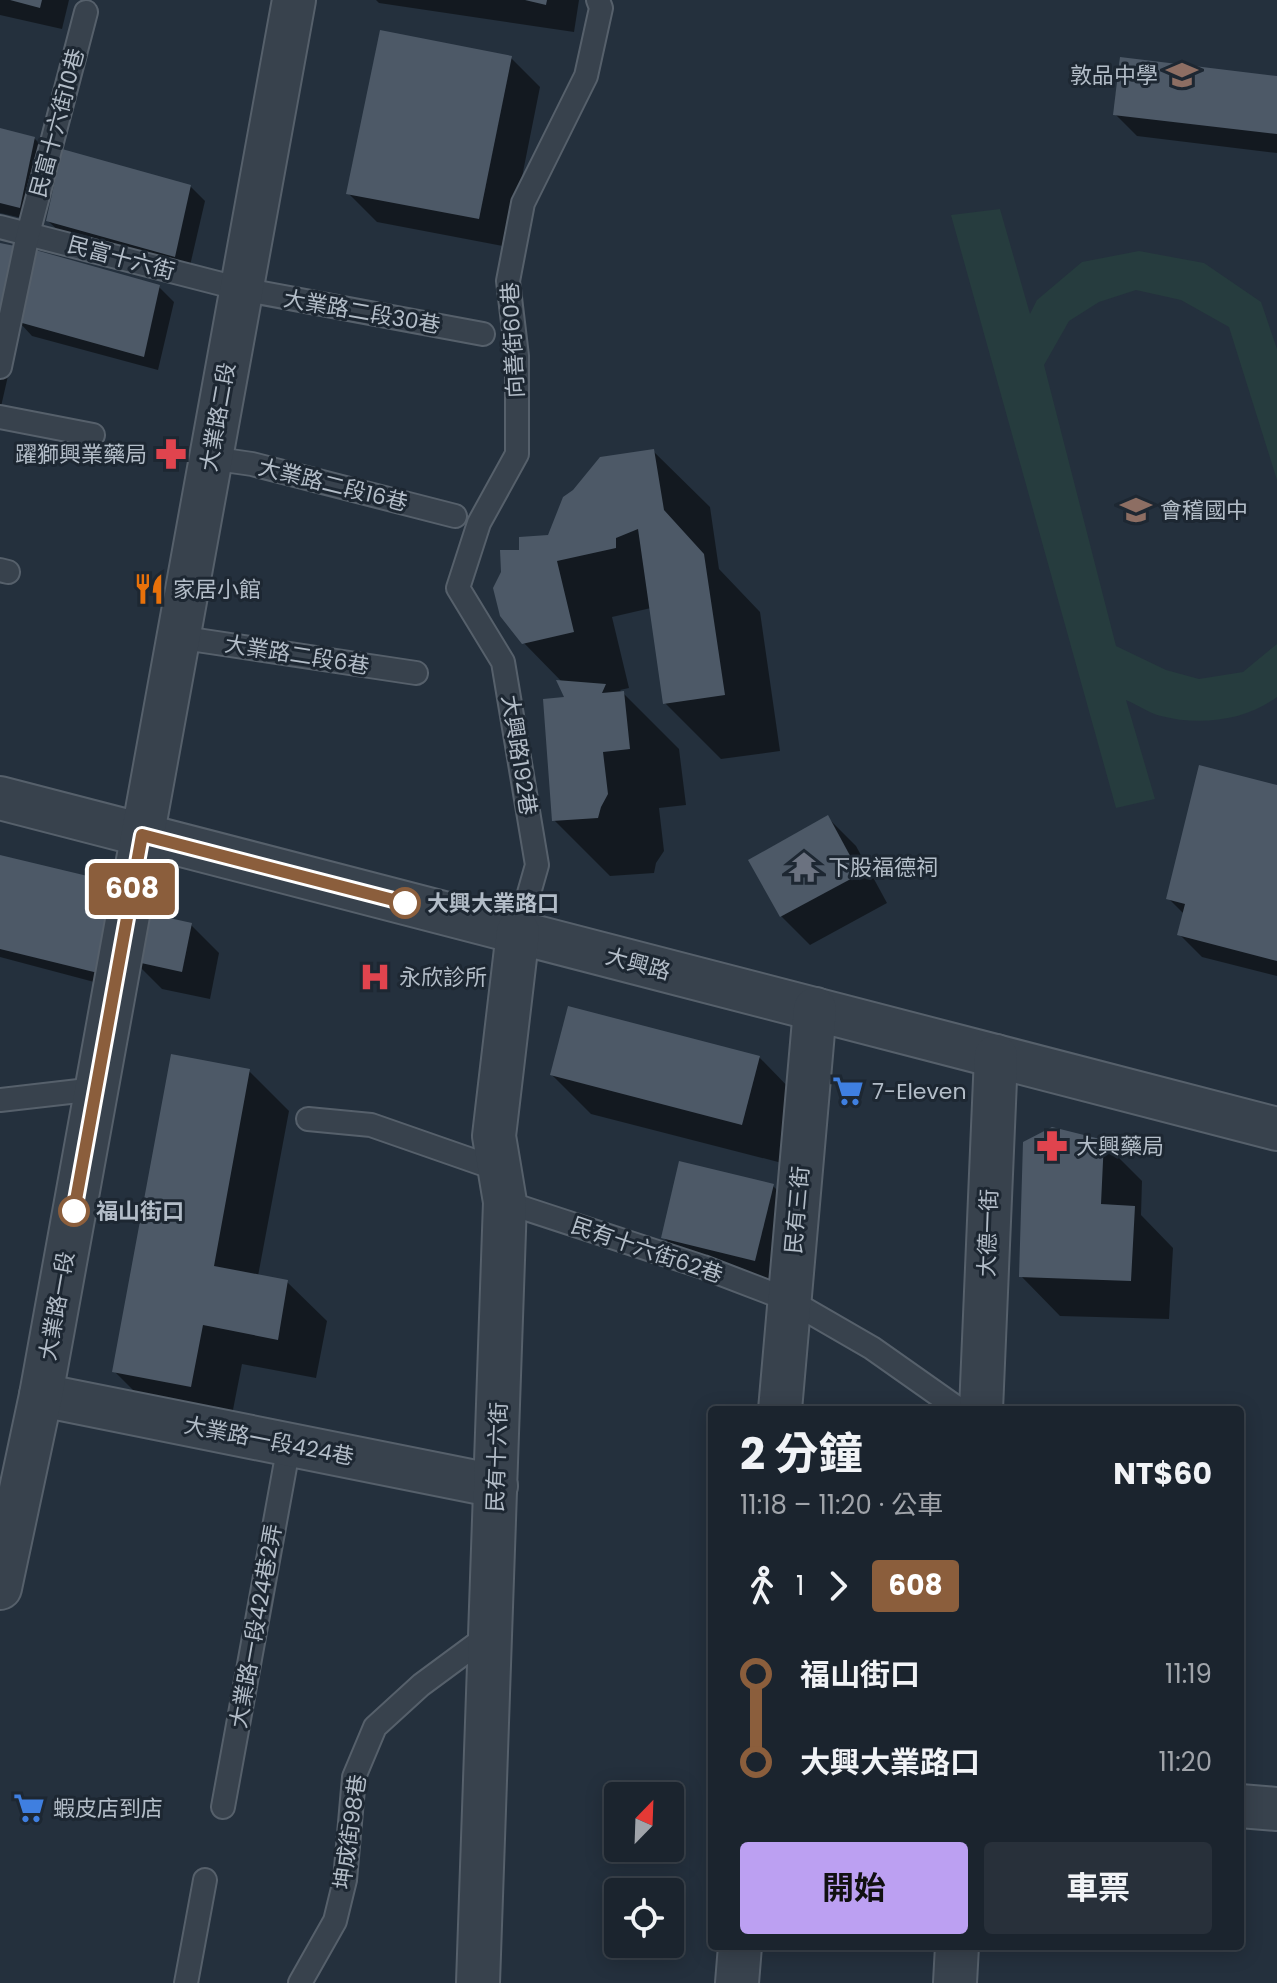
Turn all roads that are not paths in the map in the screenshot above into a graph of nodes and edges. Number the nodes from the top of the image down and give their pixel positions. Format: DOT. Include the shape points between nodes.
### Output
graph roads {
  1 [pos="294,0"];
  2 [pos="598,0"];
  3 [pos="86,12"];
  4 [pos="0,227"];
  5 [pos="28,234"];
  6 [pos="241,289"];
  7 [pos="483,334"];
  8 [pos="0,367"];
  9 [pos="0,417"];
  10 [pos="93,435"];
  11 [pos="210,458"];
  12 [pos="455,516"];
  13 [pos="458,588"];
  14 [pos="177,637"];
  15 [pos="416,673"];
  16 [pos="0,798"];
  17 [pos="142,835"];
  18 [pos="518,932"];
  19 [pos="815,1009"];
  20 [pos="996,1056"];
  21 [pos="96,1089"];
  22 [pos="0,1100"];
  23 [pos="308,1119"];
  24 [pos="1277,1129"];
  25 [pos="502,1186"];
  26 [pos="789,1300"];
  27 [pos="41,1395"];
  28 [pos="780,1406"];
  29 [pos="954,1406"];
  30 [pos="981,1406"];
  31 [pos="289,1445"];
  32 [pos="496,1486"];
  33 [pos="0,1588"];
  34 [pos="491,1634"];
  35 [pos="1244,1806"];
  36 [pos="223,1807"];
  37 [pos="1277,1809"];
  38 [pos="205,1880"];
  39 [pos="740,1950"];
  40 [pos="957,1950"];
  41 [pos="186,1983"];
  42 [pos="300,1983"];
  43 [pos="478,1983"];
  44 [pos="737,1983"];
  45 [pos="955,1983"];
  1 -- 6 [label="street, 大業路二段"];
  2 -- 13 [label="lane, 向善街60巷" via="601,8 586,76 523,203 508,281 517,356 517,454 479,523"];
  3 -- 5 [label="lane, 民富十六街10巷"];
  4 -- 5 [label="lane, 民富十六街"];
  5 -- 6 [label="lane, 民富十六街"];
  5 -- 8 [label="lane, 民富十六街10巷"];
  6 -- 7 [label="lane, 大業路二段30巷"];
  6 -- 11 [label="street, 大業路二段"];
  9 -- 10 [label="lane"];
  11 -- 12 [label="lane, 大業路二段16巷"];
  11 -- 14 [label="street, 大業路二段"];
  13 -- 18 [label="lane, 大興路192巷" via="503,662 508,689 537,865"];
  14 -- 15 [label="lane, 大業路二段6巷"];
  14 -- 17 [label="street, 大業路二段"];
  16 -- 17 [label="street, 大興路"];
  17 -- 18 [label="street, 大興路"];
  17 -- 21 [label="street, 大業路一段"];
  18 -- 19 [label="street, 大興路"];
  18 -- 25 [label="street, 民有十六街" via="494,1136"];
  19 -- 20 [label="street, 大興路"];
  19 -- 26 [label="street, 民有三街"];
  20 -- 24 [label="street, 大興路"];
  20 -- 30 [label="street, 大德一街"];
  21 -- 22 [label="lane"];
  21 -- 27 [label="street, 大業路一段"];
  23 -- 25 [label="lane, 民有十六街62巷" via="371,1125"];
  25 -- 26 [label="lane, 民有十六街62巷"];
  25 -- 32 [label="street, 民有十六街"];
  26 -- 28 [label="street, 民有三街"];
  26 -- 29 [label="lane, 民有十六街62巷" via="872,1348"];
  27 -- 31 [label="street, 大業路一段424巷"];
  27 -- 33 [label="street, 大業路一段"];
  31 -- 32 [label="street, 大業路一段424巷"];
  31 -- 36 [label="lane, 大業路一段424巷2弄"];
  32 -- 34 [label="street, 民有十六街"];
  34 -- 42 [label="lane, 坤成街98巷" via="375,1727 354,1777 345,1880 335,1921"];
  34 -- 43 [label="street, 民有十六街"];
  35 -- 37 [label="street"];
  38 -- 41 [label="lane"];
  39 -- 44 [label="street"];
  40 -- 45 [label="street"];
}
